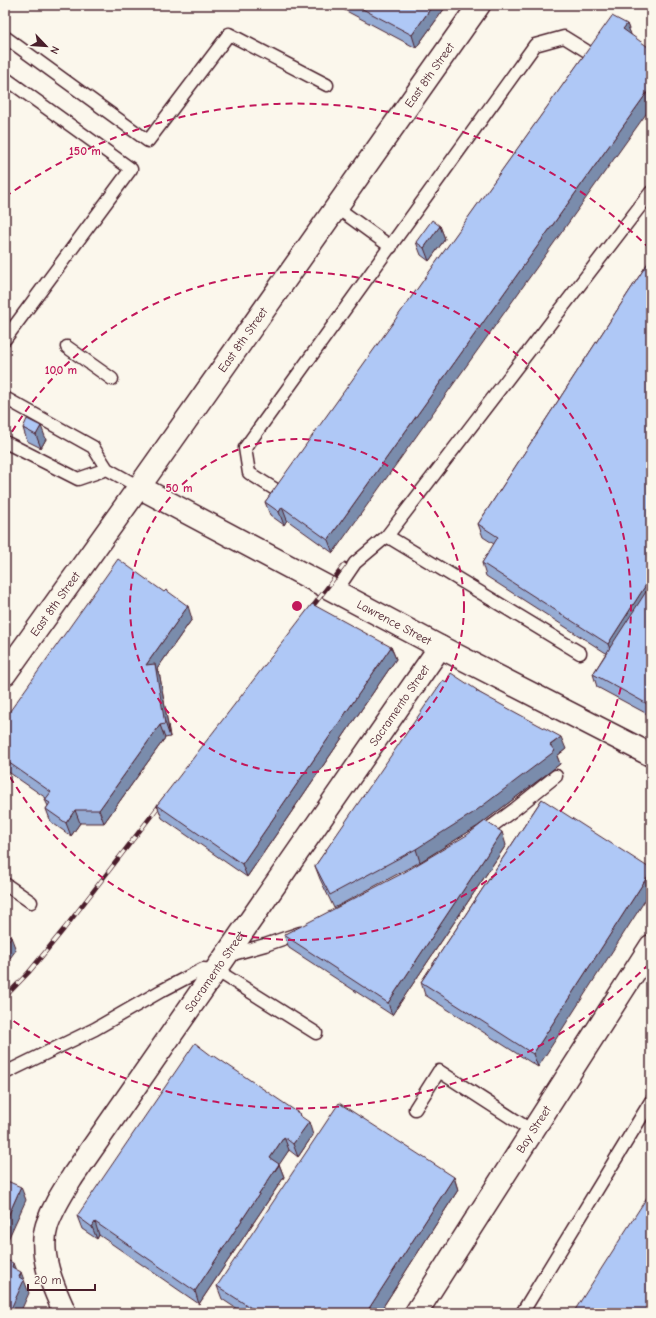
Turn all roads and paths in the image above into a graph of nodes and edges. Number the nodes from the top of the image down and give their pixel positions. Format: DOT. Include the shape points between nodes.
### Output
graph roads {
  1 [pos="479,5"];
  2 [pos="5,37"];
  3 [pos="5,78"];
  4 [pos="327,85"];
  5 [pos="651,192"];
  6 [pos="336,207"];
  7 [pos="391,247"];
  8 [pos="5,339"];
  9 [pos="67,347"];
  10 [pos="112,380"];
  11 [pos="5,398"];
  12 [pos="5,442"];
  13 [pos="107,469"];
  14 [pos="139,487"];
  15 [pos="387,536"];
  16 [pos="336,591"];
  17 [pos="440,647"];
  18 [pos="580,653"];
  19 [pos="5,674"];
  20 [pos="651,755"];
  21 [pos="556,776"];
  22 [pos="473,840"];
  23 [pos="5,884"];
  24 [pos="31,902"];
  25 [pos="309,929"];
  26 [pos="651,946"];
  27 [pos="220,963"];
  28 [pos="316,1033"];
  29 [pos="5,1073"];
  30 [pos="651,1101"];
  31 [pos="415,1109"];
  32 [pos="532,1131"];
  33 [pos="65,1313"];
  34 [pos="416,1313"];
  35 [pos="522,1313"];
  1 -- 6 [label="street, East 8th Street"];
  2 -- 4 [label="lane" via="148,141 229,34"];
  3 -- 8 [label="lane" via="131,169"];
  5 -- 15 [label="lane"];
  6 -- 7 [label="lane"];
  6 -- 14 [label="street, East 8th Street"];
  7 -- 7 [label="lane" via="245,448 249,473 281,493 593,56 564,37 535,45"];
  9 -- 10 [label="lane"];
  11 -- 13 [label="lane" via="93,447"];
  12 -- 13 [label="lane" via="78,479"];
  13 -- 14 [label="lane"];
  14 -- 16 [label="street, Lawrence Street"];
  14 -- 19 [label="street, East 8th Street"];
  15 -- 16 [label="lane" via="355,563"];
  15 -- 18 [label="lane"];
  16 -- 17 [label="street, Lawrence Street"];
  17 -- 20 [label="street, Lawrence Street"];
  17 -- 27 [label="street, Sacramento Street"];
  21 -- 22 [label="lane"];
  23 -- 24 [label="lane"];
  25 -- 27 [label="lane"];
  26 -- 32 [label="street, Bay Street"];
  27 -- 28 [label="lane"];
  27 -- 29 [label="lane" via="161,991 96,1029"];
  27 -- 33 [label="street, Sacramento Street" via="54,1207 47,1226 45,1252 52,1283"];
  30 -- 35 [label="lane"];
  31 -- 32 [label="lane" via="439,1071"];
  32 -- 34 [label="street, Bay Street"];
}
